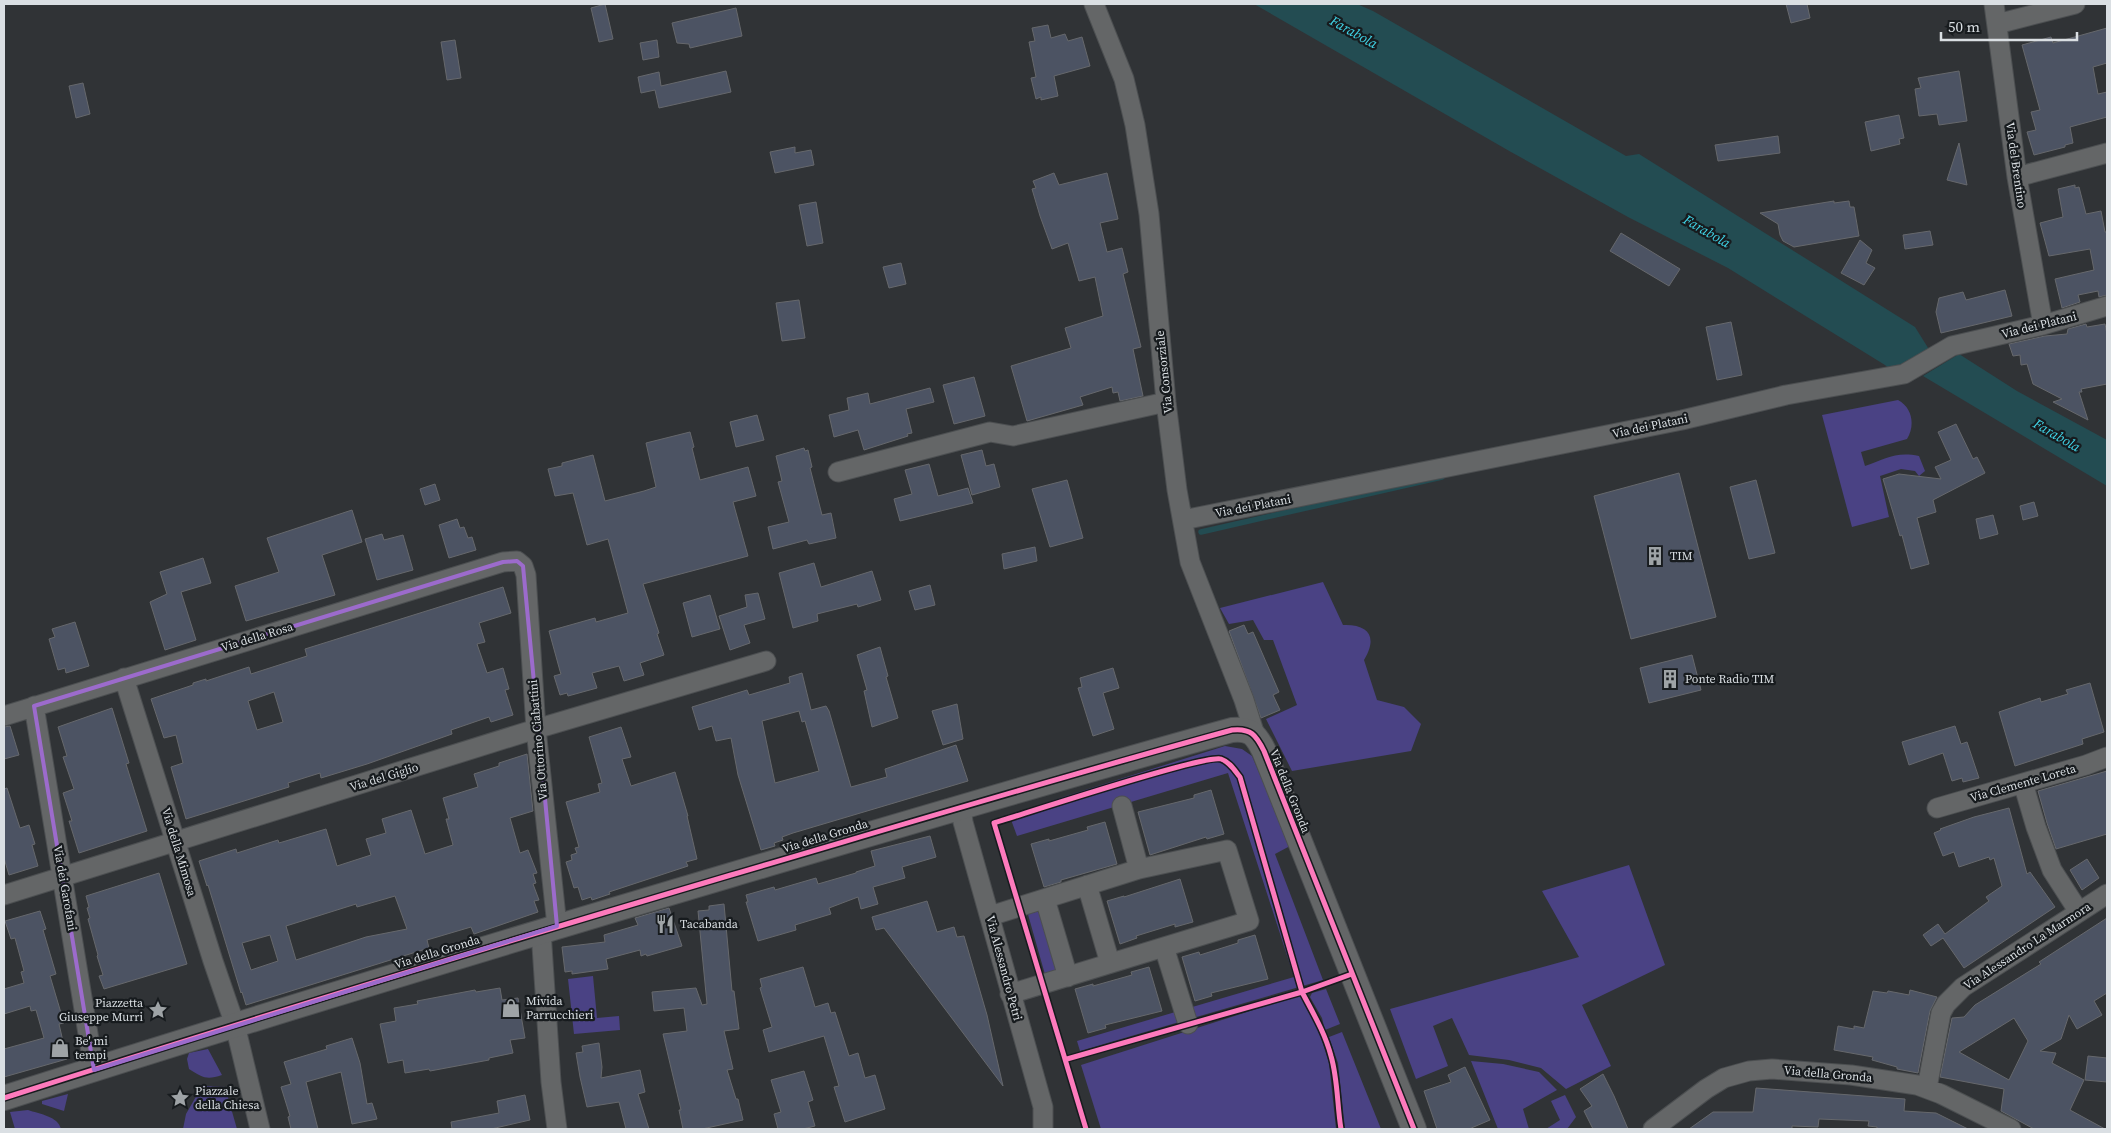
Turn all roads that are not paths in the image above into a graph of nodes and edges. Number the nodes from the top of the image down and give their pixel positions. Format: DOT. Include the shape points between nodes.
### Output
graph roads {
  1 [pos="1094,4"];
  2 [pos="1994,4"];
  3 [pos="2075,4"];
  4 [pos="1997,24"];
  5 [pos="2107,153"];
  6 [pos="2017,177"];
  7 [pos="2107,306"];
  8 [pos="2043,325"];
  9 [pos="1166,402"];
  10 [pos="838,472"];
  11 [pos="1183,520"];
  12 [pos="512,560"];
  13 [pos="766,661"];
  14 [pos="124,678"];
  15 [pos="34,706"];
  16 [pos="4,716"];
  17 [pos="536,729"];
  18 [pos="1255,735"];
  19 [pos="2107,757"];
  20 [pos="2023,783"];
  21 [pos="1122,806"];
  22 [pos="961,807"];
  23 [pos="1937,808"];
  24 [pos="176,842"];
  25 [pos="1139,869"];
  26 [pos="63,876"];
  27 [pos="1087,885"];
  28 [pos="2107,894"];
  29 [pos="4,895"];
  30 [pos="1045,899"];
  31 [pos="2079,912"];
  32 [pos="990,916"];
  33 [pos="549,928"];
  34 [pos="1164,947"];
  35 [pos="1110,964"];
  36 [pos="1068,976"];
  37 [pos="1010,994"];
  38 [pos="1188,1024"];
  39 [pos="235,1025"];
  40 [pos="94,1070"];
  41 [pos="1927,1088"];
  42 [pos="4,1098"];
  43 [pos="1413,1127"];
  44 [pos="260,1129"];
  45 [pos="557,1129"];
  46 [pos="1043,1129"];
  47 [pos="1653,1129"];
  48 [pos="2011,1129"];
  1 -- 9 [label="street, Via Consorziale" via="1124,79 1136,125 1149,214"];
  2 -- 4 [label="street, Via del Brentino"];
  3 -- 4 [label="street"];
  4 -- 6 [label="street, Via del Brentino"];
  5 -- 6 [label="street"];
  6 -- 8 [label="street, Via del Brentino"];
  7 -- 8 [label="street, Via dei Platani"];
  8 -- 11 [label="street, Via dei Platani" via="1952,346 1904,374 1786,395 1682,420"];
  9 -- 10 [label="street" via="1013,436 990,432"];
  9 -- 11 [label="street, Via Consorziale"];
  11 -- 18 [label="street, Via Consorziale" via="1193,572"];
  12 -- 14 [label="street, Via della Rosa"];
  12 -- 17 [label="street, Via Ottorino Ciabattini" via="520,563 526,575"];
  13 -- 17 [label="street, Via del Giglio"];
  14 -- 15 [label="street, Via della Rosa"];
  14 -- 24 [label="street, Via della Mimosa"];
  15 -- 16 [label="street, Via della Rosa"];
  15 -- 26 [label="street, Via dei Garofani"];
  17 -- 24 [label="street, Via del Giglio"];
  17 -- 33 [label="street, Via Ottorino Ciabattini"];
  18 -- 22 [label="street, Via della Gronda" via="1248,730 1232,730"];
  18 -- 43 [label="street, Via della Gronda"];
  19 -- 20 [label="street, Via Clemente Loreta"];
  20 -- 23 [label="street, Via Clemente Loreta"];
  20 -- 31 [label="street" via="2052,870"];
  21 -- 25 [label="street"];
  22 -- 32 [label="street, Via Alessandro Petri"];
  22 -- 33 [label="street, Via della Gronda"];
  24 -- 26 [label="street, Via del Giglio"];
  24 -- 39 [label="street, Via della Mimosa"];
  25 -- 27 [label="street"];
  25 -- 34 [label="street" via="1227,850 1249,921"];
  26 -- 29 [label="street, Via del Giglio"];
  26 -- 40 [label="street, Via dei Garofani"];
  27 -- 30 [label="street"];
  27 -- 35 [label="street"];
  28 -- 31 [label="street, Via Alessandro La Marmora"];
  30 -- 32 [label="street"];
  30 -- 36 [label="street"];
  31 -- 41 [label="street, Via Alessandro La Marmora" via="1963,986 1946,1004 1941,1013"];
  32 -- 37 [label="street, Via Alessandro Petri"];
  33 -- 39 [label="street, Via della Gronda"];
  33 -- 45 [label="street, Via Ottorino Ciabattini" via="551,1082"];
  34 -- 35 [label="street"];
  34 -- 38 [label="street"];
  35 -- 36 [label="street"];
  36 -- 37 [label="street"];
  37 -- 46 [label="street, Via Alessandro Petri" via="1043,1107"];
  39 -- 40 [label="street, Via della Gronda"];
  39 -- 44 [label="street, Via della Mimosa"];
  40 -- 42 [label="street, Via della Gronda"];
  41 -- 47 [label="street, Via della Gronda" via="1851,1075 1794,1070 1749,1071 1715,1083"];
  41 -- 48 [label="street, Via della Gronda"];
}
